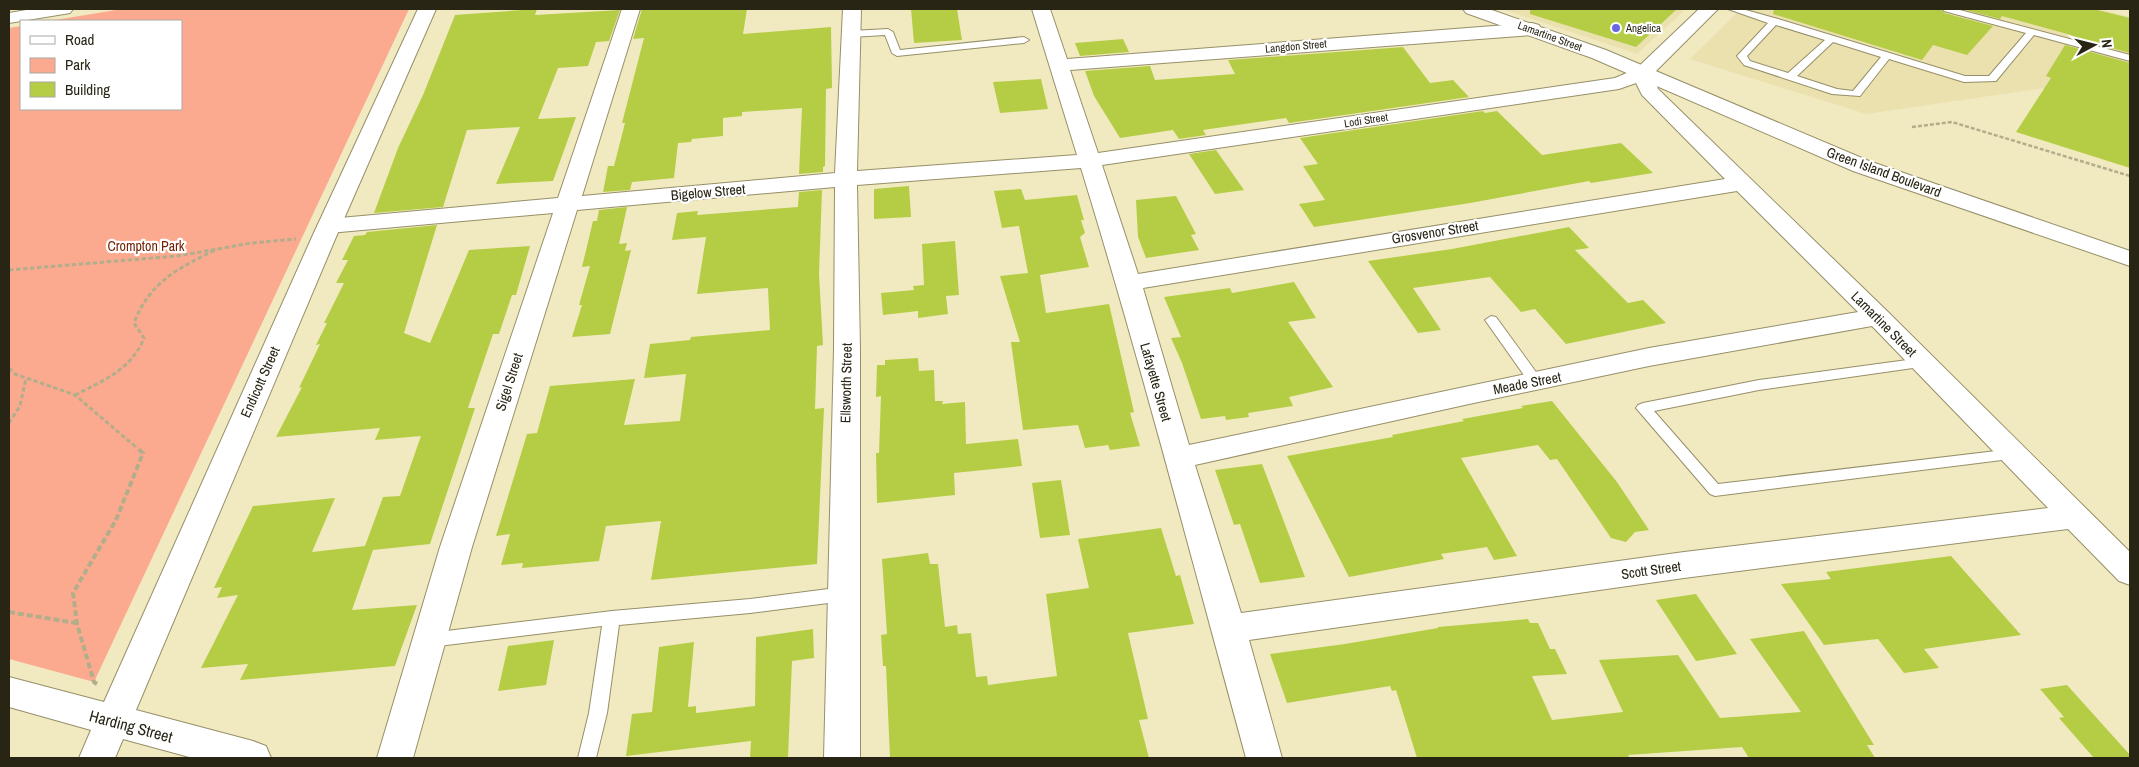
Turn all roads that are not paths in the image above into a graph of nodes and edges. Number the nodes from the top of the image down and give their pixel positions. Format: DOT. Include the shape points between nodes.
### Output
graph roads {
  1 [pos="64,9"];
  2 [pos="427,9"];
  3 [pos="631,9"];
  4 [pos="1041,9"];
  5 [pos="1472,9"];
  6 [pos="1709,9"];
  7 [pos="1733,9"];
  8 [pos="1947,9"];
  9 [pos="9,18"];
  10 [pos="851,21"];
  11 [pos="1775,21"];
  12 [pos="1532,29"];
  13 [pos="2032,32"];
  14 [pos="1832,38"];
  15 [pos="1024,40"];
  16 [pos="1887,55"];
  17 [pos="2130,58"];
  18 [pos="1060,65"];
  19 [pos="1643,73"];
  20 [pos="1790,77"];
  21 [pos="1088,161"];
  22 [pos="846,179"];
  23 [pos="1742,183"];
  24 [pos="566,205"];
  25 [pos="329,226"];
  26 [pos="2130,259"];
  27 [pos="1128,283"];
  28 [pos="1878,317"];
  29 [pos="1491,320"];
  30 [pos="1922,362"];
  31 [pos="1536,382"];
  32 [pos="2013,454"];
  33 [pos="1178,458"];
  34 [pos="2075,516"];
  35 [pos="2130,572"];
  36 [pos="844,594"];
  37 [pos="612,618"];
  38 [pos="1229,628"];
  39 [pos="430,640"];
  40 [pos="9,692"];
  41 [pos="113,721"];
  42 [pos="97,758"];
  43 [pos="253,758"];
  44 [pos="396,758"];
  45 [pos="588,758"];
  46 [pos="842,758"];
  47 [pos="1264,758"];
  1 -- 9 [label="street"];
  2 -- 25 [label="street, Endicott Street"];
  3 -- 24 [label="street, Sigel Street"];
  4 -- 18 [label="street, Lafayette Street"];
  5 -- 12 [label="street, Lamartine Street"];
  6 -- 19 [label="street"];
  7 -- 11 [label="lane"];
  8 -- 13 [label="lane"];
  10 -- 15 [label="lane" via="888,32 897,53"];
  10 -- 22 [label="street, Ellsworth Street"];
  11 -- 14 [label="lane"];
  11 -- 20 [label="lane" via="1742,56 1747,63"];
  12 -- 18 [label="street, Langdon Street"];
  12 -- 19 [label="street, Lamartine Street"];
  13 -- 16 [label="lane" via="1992,79 1964,79"];
  13 -- 17 [label="lane"];
  14 -- 16 [label="lane"];
  14 -- 20 [label="lane"];
  16 -- 20 [label="lane" via="1856,94 1836,92"];
  18 -- 21 [label="street, Lafayette Street"];
  19 -- 21 [label="street, Lodi Street" via="1619,83"];
  19 -- 23 [label="street, Lamartine Street" via="1649,91"];
  19 -- 26 [label="street, Green Island Boulevard" via="1861,166"];
  21 -- 22 [label="street, Bigelow Street"];
  21 -- 27 [label="street, Lafayette Street"];
  22 -- 24 [label="street, Bigelow Street"];
  22 -- 36 [label="street, Ellsworth Street"];
  23 -- 27 [label="street, Grosvenor Street"];
  23 -- 28 [label="street, Lamartine Street"];
  24 -- 25 [label="street, Bigelow Street"];
  24 -- 39 [label="street, Sigel Street" via="456,547"];
  25 -- 41 [label="street, Endicott Street"];
  27 -- 33 [label="street, Lafayette Street"];
  28 -- 30 [label="street, Lamartine Street"];
  28 -- 31 [label="street, Meade Street" via="1648,357"];
  29 -- 31 [label="lane"];
  30 -- 32 [label="street, Lamartine Street"];
  30 -- 32 [label="lane" via="1759,385 1643,408 1715,490"];
  31 -- 33 [label="street, Meade Street"];
  32 -- 34 [label="street, Lamartine Street"];
  33 -- 38 [label="street, Lafayette Street"];
  34 -- 35 [label="street, Lamartine Street"];
  34 -- 38 [label="street, Scott Street" via="1684,565"];
  36 -- 37 [label="lane"];
  36 -- 46 [label="street, Ellsworth Street"];
  37 -- 39 [label="lane"];
  37 -- 45 [label="lane"];
  38 -- 47 [label="street, Lafayette Street"];
  39 -- 44 [label="street, Sigel Street"];
  40 -- 41 [label="street, Harding Street"];
  41 -- 42 [label="street, Endicott Street"];
  41 -- 43 [label="street, Harding Street"];
}
